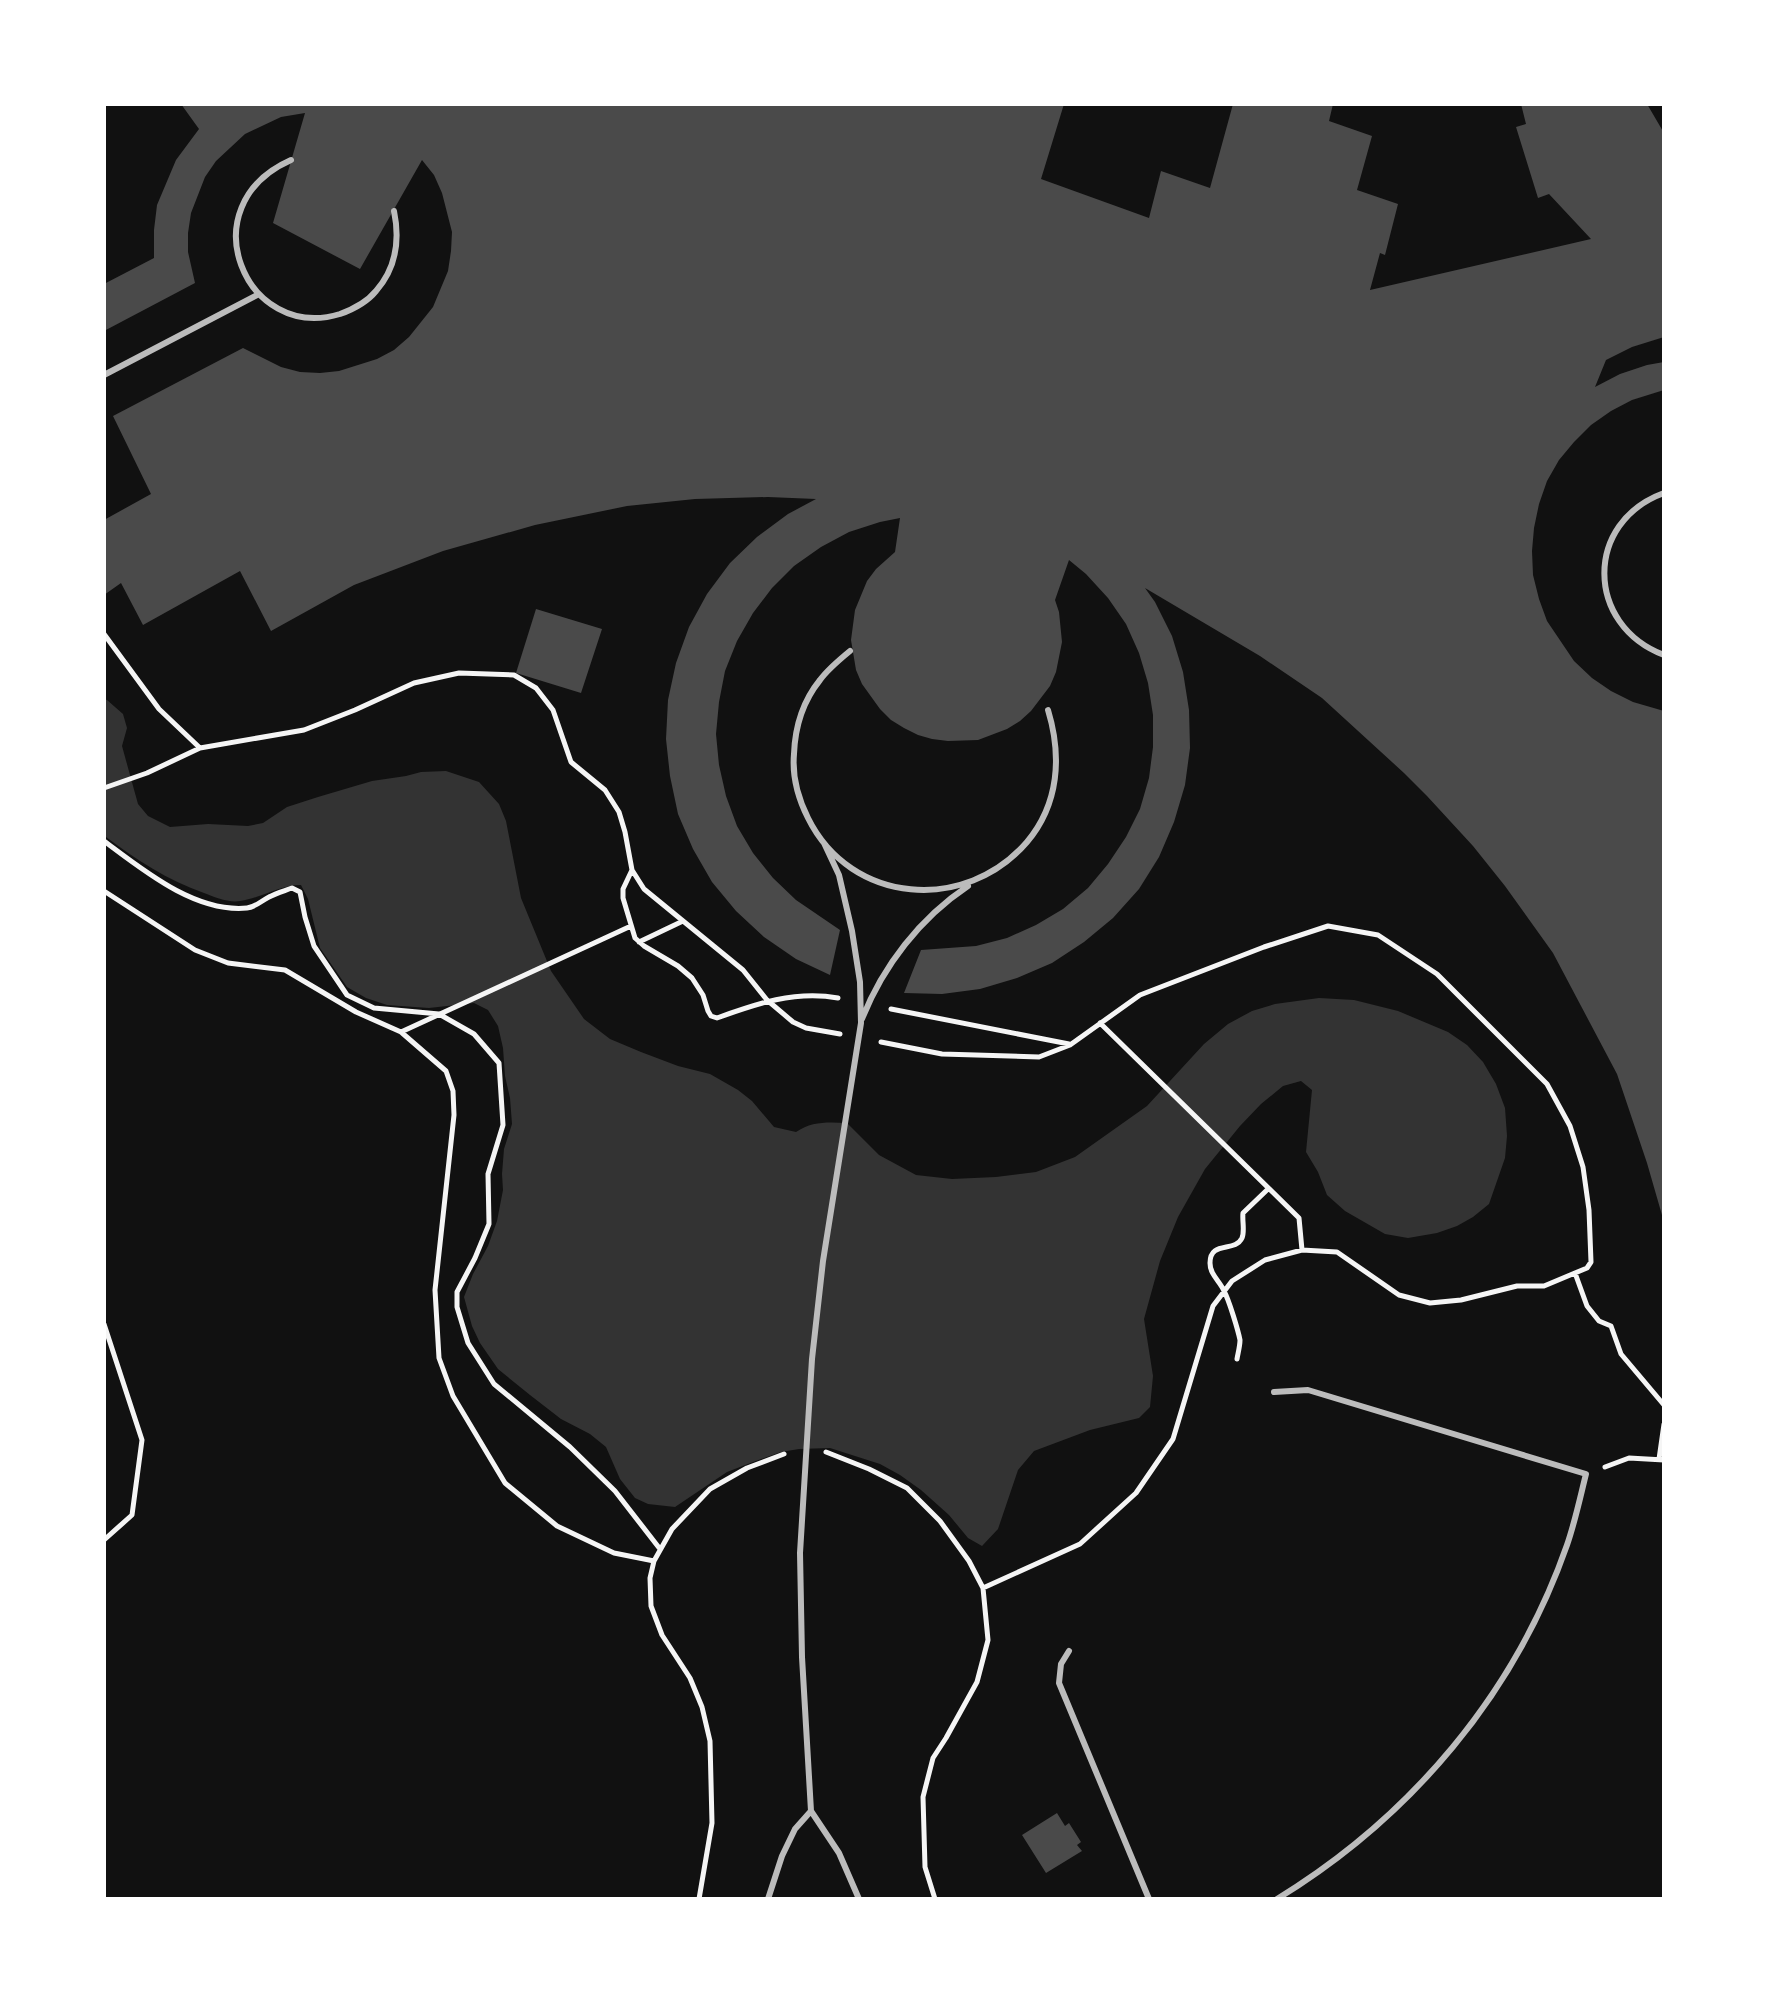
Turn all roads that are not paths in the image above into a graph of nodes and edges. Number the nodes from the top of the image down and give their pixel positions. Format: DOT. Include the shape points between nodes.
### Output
graph roads {
  1 [pos="291,160"];
  2 [pos="394,211"];
  3 [pos="259,294"];
  4 [pos="104,375"];
  5 [pos="1664,493"];
  6 [pos="850,651"];
  7 [pos="1664,655"];
  8 [pos="1048,710"];
  9 [pos="824,843"];
  10 [pos="983,877"];
  11 [pos="861,1023"];
  12 [pos="1274,1392"];
  13 [pos="1069,1651"];
  14 [pos="811,1811"];
  15 [pos="768,1899"];
  16 [pos="859,1899"];
  17 [pos="1149,1899"];
  18 [pos="1277,1899"];
  1 -- 3 [label="lane" via="254,185 236,225 242,270"];
  2 -- 3 [label="lane" via="395,256 382,284 359,305 315,318 285,311"];
  3 -- 4 [label="lane"];
  5 -- 7 [label="lane" via="1637,507 1619,527 1608,551 1605,578 1610,604 1623,627"];
  6 -- 9 [label="lane" via="819,682 794,742 802,806"];
  8 -- 10 [label="lane" via="1057,753 1052,796 1033,835"];
  9 -- 10 [label="lane" via="857,871 898,888 942,889"];
  9 -- 11 [label="lane" via="839,875 852,931"];
  10 -- 11 [label="lane" via="941,905 919,928 880,981"];
  11 -- 14 [label="lane" via="823,1261 804,1471 801,1612"];
  12 -- 18 [label="lane" via="1308,1390 1586,1474 1568,1544 1538,1615 1457,1744 1413,1794 1311,1878"];
  13 -- 17 [label="lane" via="1059,1683"];
  14 -- 15 [label="lane" via="795,1829"];
  14 -- 16 [label="lane" via="839,1853"];
}
